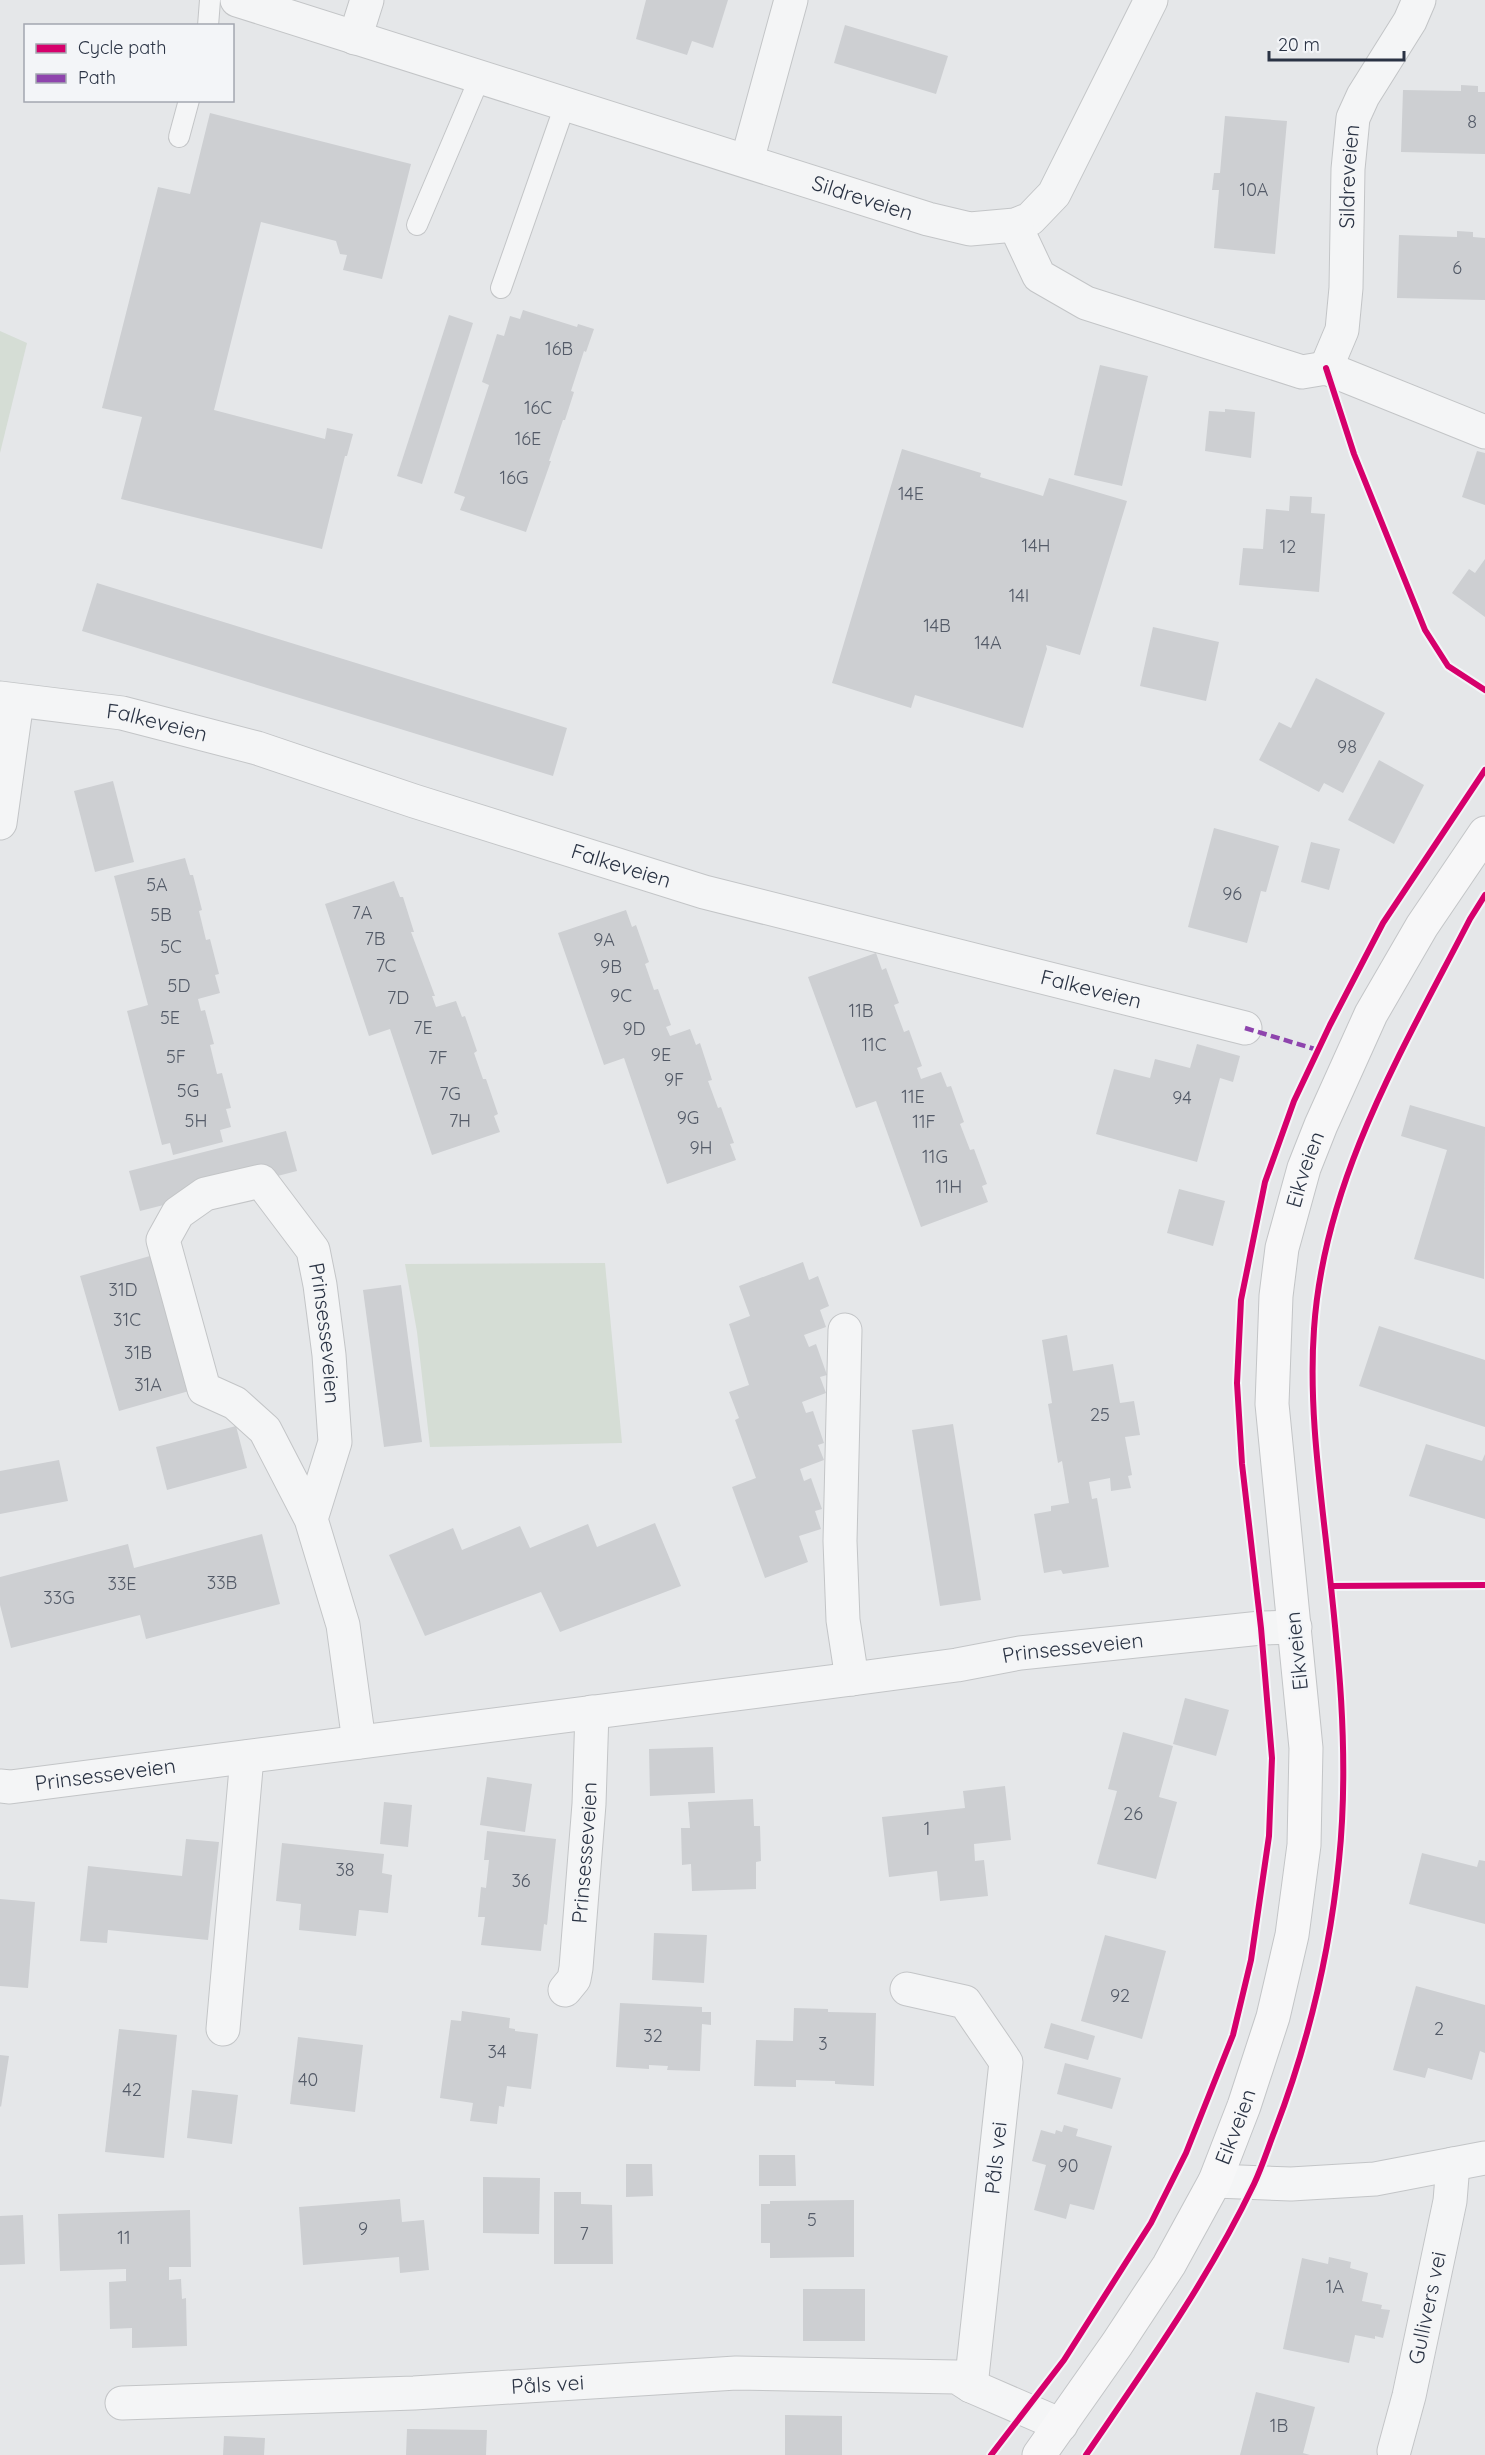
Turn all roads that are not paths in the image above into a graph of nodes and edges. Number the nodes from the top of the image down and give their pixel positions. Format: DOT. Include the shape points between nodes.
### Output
graph roads {
  1 [pos="210,0"];
  2 [pos="237,0"];
  3 [pos="367,0"];
  4 [pos="791,0"];
  5 [pos="1151,0"];
  6 [pos="1419,0"];
  7 [pos="208,24"];
  8 [pos="355,38"];
  9 [pos="480,78"];
  10 [pos="188,102"];
  11 [pos="565,105"];
  12 [pos="179,137"];
  13 [pos="747,161"];
  14 [pos="417,225"];
  15 [pos="1015,225"];
  16 [pos="501,288"];
  17 [pos="1326,368"];
  18 [pos="1485,432"];
  19 [pos="8,699"];
  20 [pos="0,823"];
  21 [pos="1485,833"];
  22 [pos="1245,1028"];
  23 [pos="845,1330"];
  24 [pos="312,1519"];
  25 [pos="1295,1627"];
  26 [pos="852,1679"];
  27 [pos="592,1712"];
  28 [pos="359,1742"];
  29 [pos="247,1757"];
  30 [pos="0,1786"];
  31 [pos="907,1989"];
  32 [pos="565,1990"];
  33 [pos="223,2028"];
  34 [pos="1485,2158"];
  35 [pos="1453,2164"];
  36 [pos="1215,2181"];
  37 [pos="971,2386"];
  38 [pos="122,2403"];
  39 [pos="1061,2425"];
  40 [pos="1394,2451"];
  41 [pos="1039,2455"];
  1 -- 7 [label="lane"];
  2 -- 8 [label="street, Sildreveien"];
  3 -- 8 [label="street"];
  4 -- 13 [label="street"];
  5 -- 15 [label="street, Sildreveien" via="1054,194 1030,219"];
  6 -- 17 [label="street, Sildreveien" via="1353,118 1342,330"];
  8 -- 9 [label="street, Sildreveien"];
  9 -- 11 [label="street, Sildreveien"];
  9 -- 14 [label="lane"];
  10 -- 12 [label="lane"];
  11 -- 13 [label="street, Sildreveien"];
  11 -- 16 [label="lane"];
  13 -- 15 [label="street, Sildreveien" via="928,219 970,229"];
  15 -- 17 [label="street" via="1039,276 1086,303 1302,372"];
  17 -- 18 [label="street"];
  19 -- 20 [label="street"];
  19 -- 22 [label="street, Falkeveien" via="122,713 257,748 704,892"];
  21 -- 25 [label="main road, Eikveien" via="1422,926 1371,1014 1304,1168 1282,1248 1272,1404"];
  23 -- 26 [label="street" via="840,1541 843,1620"];
  24 -- 24 [label="street, Prinsesseveien" via="335,1442 329,1355 313,1250 261,1181 205,1194 178,1213 163,1240 204,1389 236,1403 265,1430"];
  24 -- 28 [label="street, Prinsesseveien" via="343,1625"];
  25 -- 26 [label="street, Prinsesseveien" via="1020,1653"];
  25 -- 36 [label="main road, Eikveien" via="1306,1748 1304,1845 1293,1924 1273,2017"];
  26 -- 27 [label="street, Prinsesseveien"];
  27 -- 28 [label="street, Prinsesseveien"];
  27 -- 32 [label="street, Prinsesseveien" via="590,1804 576,1968 574,1979"];
  28 -- 29 [label="street, Prinsesseveien"];
  29 -- 30 [label="street, Prinsesseveien"];
  29 -- 33 [label="street"];
  31 -- 37 [label="street, Påls vei" via="965,2002 1006,2062"];
  34 -- 35 [label="street"];
  35 -- 36 [label="street" via="1375,2179 1291,2184"];
  35 -- 40 [label="street, Gullivers vei" via="1450,2201"];
  36 -- 39 [label="main road, Eikveien" via="1169,2265"];
  37 -- 38 [label="street, Påls vei" via="957,2377 736,2373 414,2393"];
  37 -- 39 [label="street, Påls vei"];
  39 -- 41 [label="main road, Eikveien"];
}
